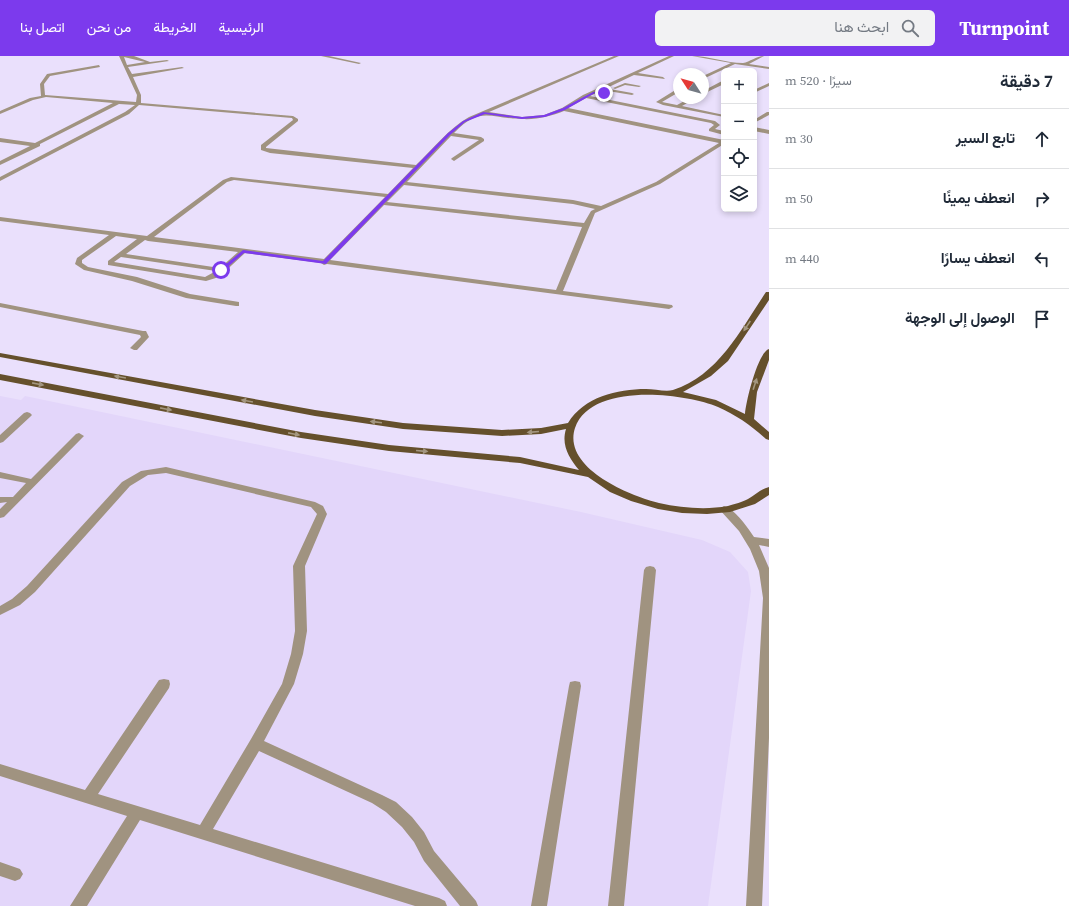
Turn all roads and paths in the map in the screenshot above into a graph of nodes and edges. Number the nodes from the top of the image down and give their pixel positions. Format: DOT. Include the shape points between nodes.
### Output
graph roads {
  1 [pos="122,56"];
  2 [pos="323,56"];
  3 [pos="617,56"];
  4 [pos="672,56"];
  5 [pos="694,56"];
  6 [pos="749,56"];
  7 [pos="762,56"];
  8 [pos="167,61"];
  9 [pos="151,63"];
  10 [pos="359,63"];
  11 [pos="735,63"];
  12 [pos="175,64"];
  13 [pos="745,64"];
  14 [pos="99,66"];
  15 [pos="126,66"];
  16 [pos="728,66"];
  17 [pos="182,68"];
  18 [pos="738,68"];
  19 [pos="769,68"];
  20 [pos="165,71"];
  21 [pos="757,71"];
  22 [pos="769,72"];
  23 [pos="634,74"];
  24 [pos="709,75"];
  25 [pos="129,76"];
  26 [pos="663,78"];
  27 [pos="721,84"];
  28 [pos="769,84"];
  29 [pos="638,86"];
  30 [pos="610,90"];
  31 [pos="709,90"];
  32 [pos="757,90"];
  33 [pos="594,92"];
  34 [pos="673,93"];
  35 [pos="632,94"];
  36 [pos="585,96"];
  37 [pos="43,97"];
  38 [pos="118,103"];
  39 [pos="138,104"];
  40 [pos="683,104"];
  41 [pos="677,107"];
  42 [pos="564,109"];
  43 [pos="721,111"];
  44 [pos="0,113"];
  45 [pos="484,113"];
  46 [pos="769,113"];
  47 [pos="715,114"];
  48 [pos="721,115"];
  49 [pos="757,120"];
  50 [pos="757,130"];
  51 [pos="721,132"];
  52 [pos="769,132"];
  53 [pos="449,134"];
  54 [pos="0,140"];
  55 [pos="721,141"];
  56 [pos="37,144"];
  57 [pos="721,144"];
  58 [pos="61,147"];
  59 [pos="454,159"];
  60 [pos="0,164"];
  61 [pos="417,167"];
  62 [pos="0,179"];
  63 [pos="402,183"];
  64 [pos="389,196"];
  65 [pos="382,204"];
  66 [pos="600,208"];
  67 [pos="0,218"];
  68 [pos="586,225"];
  69 [pos="115,234"];
  70 [pos="145,238"];
  71 [pos="243,251"];
  72 [pos="120,255"];
  73 [pos="324,263"];
  74 [pos="221,270"];
  75 [pos="558,293"];
  76 [pos="769,294"];
  77 [pos="236,304"];
  78 [pos="0,306"];
  79 [pos="669,307"];
  80 [pos="134,348"];
  81 [pos="769,351"];
  82 [pos="0,355"];
  83 [pos="0,377"];
  84 [pos="673,393"];
  85 [pos="27,415"];
  86 [pos="749,420"];
  87 [pos="571,425"];
  88 [pos="79,436"];
  89 [pos="769,437"];
  90 [pos="0,440"];
  91 [pos="0,475"];
  92 [pos="590,475"];
  93 [pos="33,482"];
  94 [pos="769,490"];
  95 [pos="0,500"];
  96 [pos="15,500"];
  97 [pos="724,509"];
  98 [pos="0,515"];
  99 [pos="752,540"];
  100 [pos="769,543"];
  101 [pos="650,570"];
  102 [pos="0,611"];
  103 [pos="164,684"];
  104 [pos="575,686"];
  105 [pos="256,743"];
  106 [pos="0,770"];
  107 [pos="88,797"];
  108 [pos="137,812"];
  109 [pos="204,832"];
  110 [pos="0,869"];
  111 [pos="15,874"];
  112 [pos="78,906"];
  113 [pos="439,906"];
  114 [pos="470,906"];
  115 [pos="539,906"];
  116 [pos="616,906"];
  117 [pos="754,906"];
  1 -- 9 [label="lane"];
  1 -- 15 [label="lane"];
  2 -- 10 [label="lane"];
  3 -- 45 [label="lane"];
  4 -- 23 [label="lane"];
  5 -- 11 [label="lane"];
  6 -- 11 [label="lane"];
  7 -- 13 [label="lane"];
  8 -- 9 [label="lane"];
  9 -- 15 [label="lane"];
  11 -- 13 [label="lane"];
  11 -- 16 [label="lane"];
  12 -- 20 [label="lane" via="160,67"];
  13 -- 19 [label="lane"];
  14 -- 37 [label="lane" via="49,75 42,84"];
  15 -- 25 [label="lane"];
  16 -- 18 [label="lane"];
  16 -- 24 [label="lane"];
  17 -- 20 [label="lane"];
  20 -- 25 [label="lane"];
  21 -- 22 [label="lane"];
  23 -- 26 [label="lane"];
  23 -- 33 [label="lane"];
  25 -- 39 [label="lane" via="140,99"];
  27 -- 31 [label="lane"];
  28 -- 32 [label="lane"];
  29 -- 30 [label="lane" via="623,84"];
  30 -- 33 [label="lane"];
  30 -- 35 [label="lane"];
  33 -- 36 [label="lane"];
  34 -- 41 [label="lane" via="658,102"];
  36 -- 42 [label="lane"];
  36 -- 51 [label="lane" via="713,122 717,125 711,130"];
  37 -- 38 [label="lane"];
  37 -- 44 [label="lane"];
  38 -- 39 [label="lane"];
  38 -- 56 [label="lane"];
  39 -- 58 [label="lane" via="127,113"];
  39 -- 61 [label="lane" via="293,117 296,120 263,146 264,149"];
  40 -- 41 [label="lane"];
  41 -- 47 [label="lane"];
  42 -- 45 [label="lane" via="530,118"];
  42 -- 55 [label="lane"];
  43 -- 47 [label="lane"];
  45 -- 53 [label="lane" via="464,121"];
  46 -- 49 [label="lane"];
  47 -- 48 [label="lane"];
  50 -- 52 [label="lane"];
  53 -- 59 [label="lane" via="482,140"];
  53 -- 61 [label="lane"];
  54 -- 56 [label="lane"];
  56 -- 58 [label="lane"];
  56 -- 60 [label="lane"];
  57 -- 66 [label="lane" via="653,186"];
  58 -- 62 [label="lane"];
  61 -- 63 [label="lane"];
  63 -- 64 [label="lane"];
  63 -- 66 [label="lane" via="572,202"];
  64 -- 65 [label="lane"];
  64 -- 70 [label="lane" via="233,178 225,180"];
  65 -- 68 [label="lane"];
  65 -- 73 [label="lane"];
  66 -- 68 [label="lane" via="591,214"];
  67 -- 69 [label="lane"];
  68 -- 75 [label="lane"];
  69 -- 70 [label="lane"];
  69 -- 77 [label="lane" via="80,260 79,266 189,296"];
  70 -- 71 [label="lane"];
  70 -- 72 [label="lane"];
  71 -- 73 [label="lane"];
  71 -- 74 [label="lane"];
  72 -- 74 [label="lane"];
  72 -- 74 [label="lane" via="110,264 199,279 210,278"];
  73 -- 75 [label="lane"];
  75 -- 79 [label="lane"];
  76 -- 84 [label="main road, one-way" via="725,359 692,385"];
  78 -- 80 [label="lane" via="143,333 144,339"];
  86 -- 81 [label="main road, one-way" via="754,385"];
  87 -- 82 [label="main road, one-way" via="541,431 502,433 403,426 314,413"];
  83 -- 92 [label="main road, one-way" via="308,436 389,448 520,460"];
  84 -- 86 [label="main road" via="714,403"];
  84 -- 87 [label="main road" via="643,392 603,399 583,410"];
  85 -- 90 [label="lane"];
  86 -- 89 [label="main road"];
  87 -- 92 [label="main road" via="571,449 575,458"];
  88 -- 93 [label="lane"];
  91 -- 93 [label="lane"];
  92 -- 97 [label="main road" via="616,492 650,504 688,510"];
  93 -- 96 [label="lane"];
  94 -- 97 [label="main road" via="754,500"];
  95 -- 96 [label="lane"];
  96 -- 98 [label="lane"];
  97 -- 99 [label="lane"];
  99 -- 100 [label="lane"];
  99 -- 117 [label="lane" via="764,567 769,598"];
  101 -- 116 [label="lane"];
  102 -- 105 [label="lane" via="31,589 126,484 138,475 166,470 315,505 322,514 299,566 301,631 297,654 288,684"];
  103 -- 107 [label="lane"];
  104 -- 115 [label="lane"];
  105 -- 109 [label="lane"];
  105 -- 114 [label="lane" via="377,799 391,808 407,822 429,856"];
  106 -- 107 [label="lane"];
  107 -- 108 [label="lane"];
  108 -- 109 [label="lane"];
  108 -- 112 [label="lane"];
  109 -- 113 [label="lane"];
  110 -- 111 [label="lane"];
}
